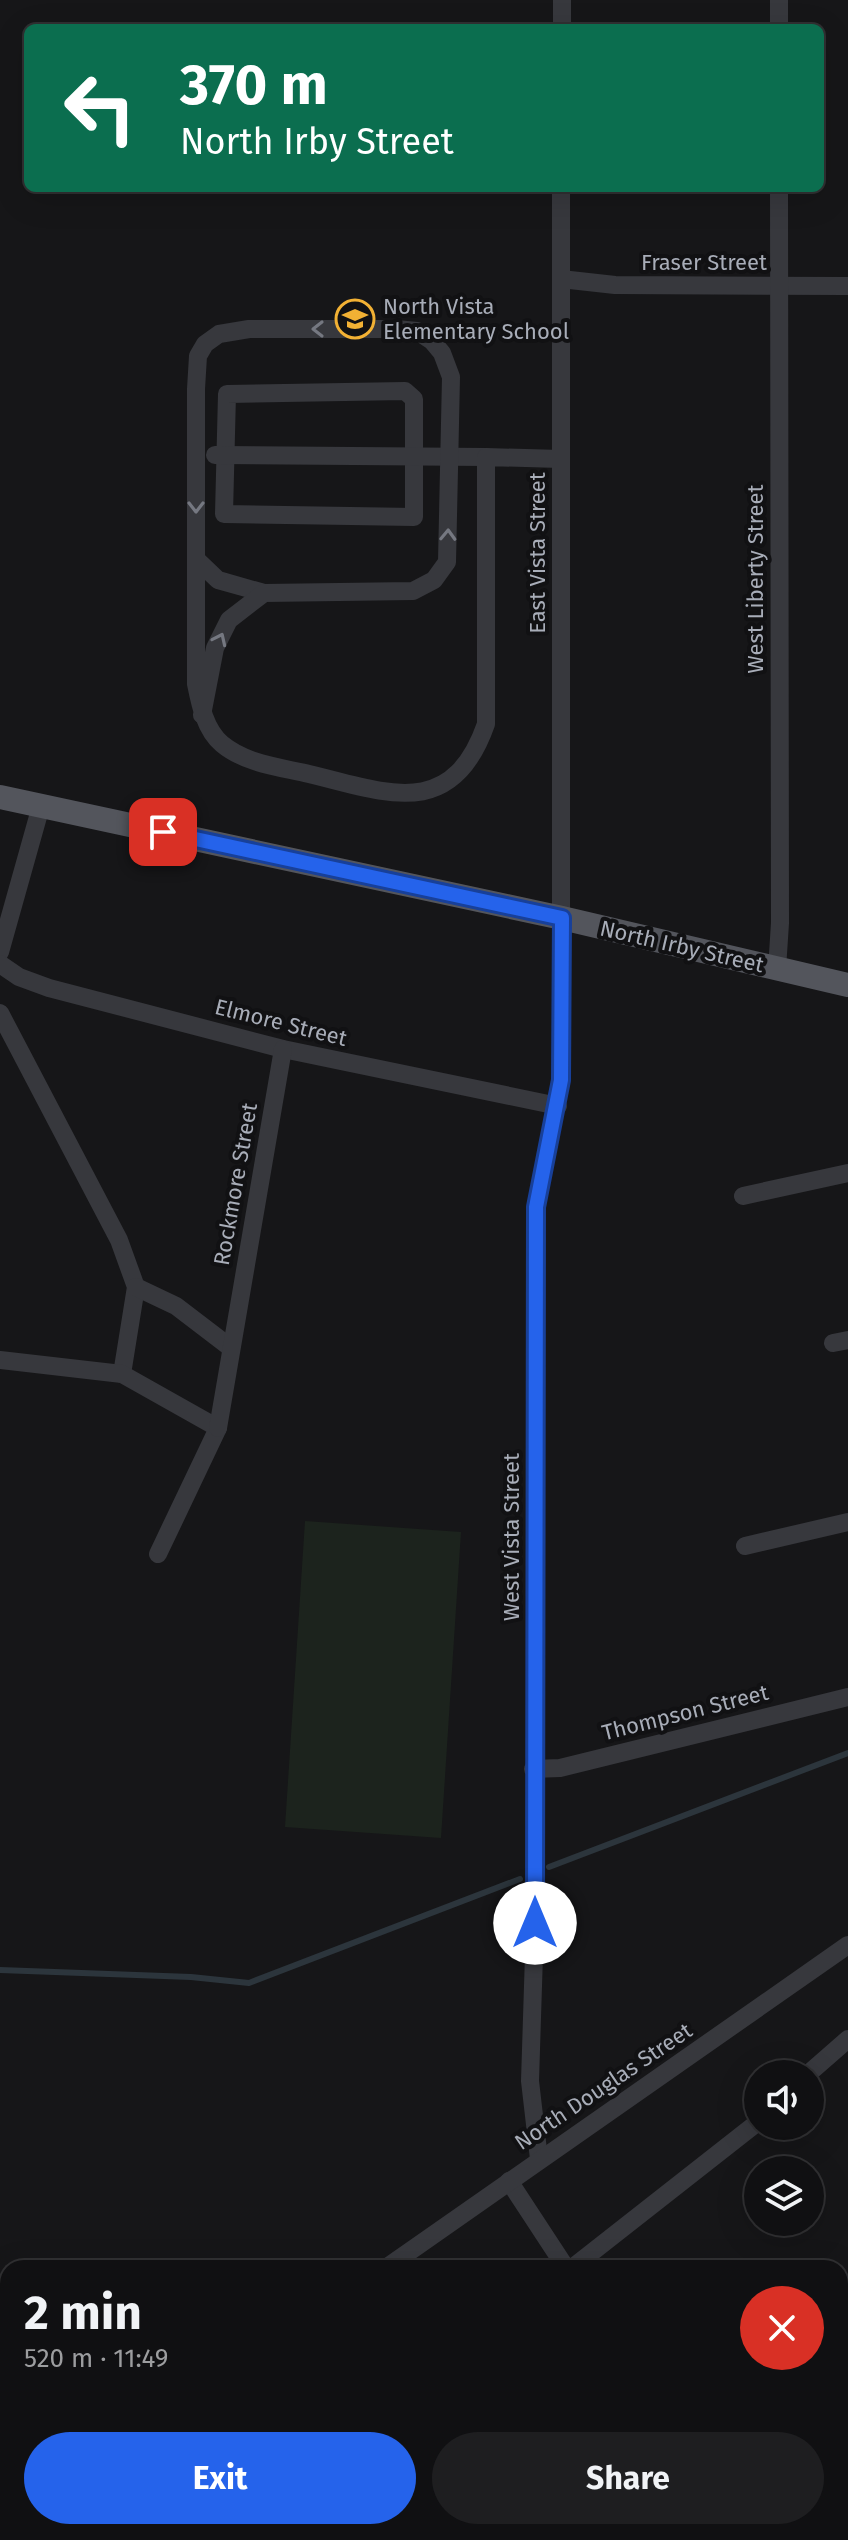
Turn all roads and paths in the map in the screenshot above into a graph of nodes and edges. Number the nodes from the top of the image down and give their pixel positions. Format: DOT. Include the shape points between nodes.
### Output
graph roads {
  1 [pos="562,0"];
  2 [pos="779,0"];
  3 [pos="562,24"];
  4 [pos="779,24"];
  5 [pos="561,192"];
  6 [pos="779,192"];
  7 [pos="561,279"];
  8 [pos="779,286"];
  9 [pos="848,286"];
  10 [pos="196,455"];
  11 [pos="224,455"];
  12 [pos="416,455"];
  13 [pos="450,455"];
  14 [pos="486,457"];
  15 [pos="561,459"];
  16 [pos="196,559"];
  17 [pos="264,593"];
  18 [pos="202,715"];
  19 [pos="0,797"];
  20 [pos="41,806"];
  21 [pos="562,918"];
  22 [pos="0,952"];
  23 [pos="0,964"];
  24 [pos="777,969"];
  25 [pos="848,985"];
  26 [pos="0,1013"];
  27 [pos="283,1049"];
  28 [pos="558,1106"];
  29 [pos="848,1173"];
  30 [pos="743,1196"];
  31 [pos="136,1287"];
  32 [pos="231,1348"];
  33 [pos="0,1360"];
  34 [pos="122,1374"];
  35 [pos="218,1428"];
  36 [pos="848,1522"];
  37 [pos="745,1546"];
  38 [pos="158,1554"];
  39 [pos="848,1697"];
  40 [pos="533,1769"];
  41 [pos="848,1945"];
  42 [pos="848,2039"];
  43 [pos="824,2060"];
  44 [pos="744,2133"];
  45 [pos="539,2159"];
  46 [pos="509,2181"];
  47 [pos="397,2260"];
  48 [pos="563,2260"];
  49 [pos="579,2260"];
  1 -- 3 [label="street"];
  2 -- 4 [label="street"];
  5 -- 7 [label="street, East Vista Street"];
  6 -- 8 [label="street, West Liberty Street"];
  7 -- 8 [label="street, Fraser Street" via="615,285"];
  7 -- 15 [label="street, East Vista Street"];
  8 -- 9 [label="street, Fraser Street"];
  8 -- 24 [label="street, West Liberty Street"];
  10 -- 11 [label="street"];
  13 -- 10 [label="street, one-way" via="451,377 442,353 417,331 249,329 219,334 198,356"];
  10 -- 16 [label="street, one-way"];
  11 -- 12 [label="street"];
  11 -- 12 [label="street" via="227,394 405,391 414,399"];
  11 -- 12 [label="street" via="224,514 414,517"];
  12 -- 13 [label="street"];
  13 -- 14 [label="street"];
  17 -- 13 [label="street, one-way" via="413,591 434,580 447,562"];
  14 -- 15 [label="street"];
  14 -- 18 [label="street" via="486,724 476,754 457,776 428,790 381,792 251,760 221,744"];
  15 -- 21 [label="street, East Vista Street"];
  16 -- 17 [label="street" via="218,580"];
  16 -- 18 [label="street" via="196,684"];
  18 -- 17 [label="street, one-way" via="215,648 229,620"];
  19 -- 20 [label="main road, North Irby Street"];
  20 -- 21 [label="main road, North Irby Street"];
  20 -- 22 [label="street"];
  21 -- 24 [label="main road, North Irby Street"];
  21 -- 28 [label="street, West Vista Street"];
  23 -- 27 [label="street, Elmore Street" via="49,988"];
  24 -- 25 [label="main road, North Irby Street"];
  26 -- 31 [label="street" via="119,1240"];
  27 -- 28 [label="street, Elmore Street"];
  27 -- 32 [label="street, Rockmore Street"];
  28 -- 40 [label="street, West Vista Street" via="536,1207"];
  29 -- 30 [label="street"];
  31 -- 32 [label="street" via="176,1306"];
  31 -- 34 [label="street"];
  32 -- 35 [label="street, Rockmore Street"];
  33 -- 34 [label="street"];
  34 -- 35 [label="street"];
  35 -- 38 [label="street, Rockmore Street"];
  36 -- 37 [label="street"];
  39 -- 40 [label="street, Thompson Street" via="560,1768"];
  40 -- 45 [label="street, West Vista Street" via="530,2081"];
  41 -- 45 [label="street, North Douglas Street"];
  42 -- 43 [label="street"];
  44 -- 49 [label="street"];
  45 -- 46 [label="street, North Douglas Street"];
  46 -- 47 [label="street, North Douglas Street"];
  46 -- 48 [label="street"];
}
